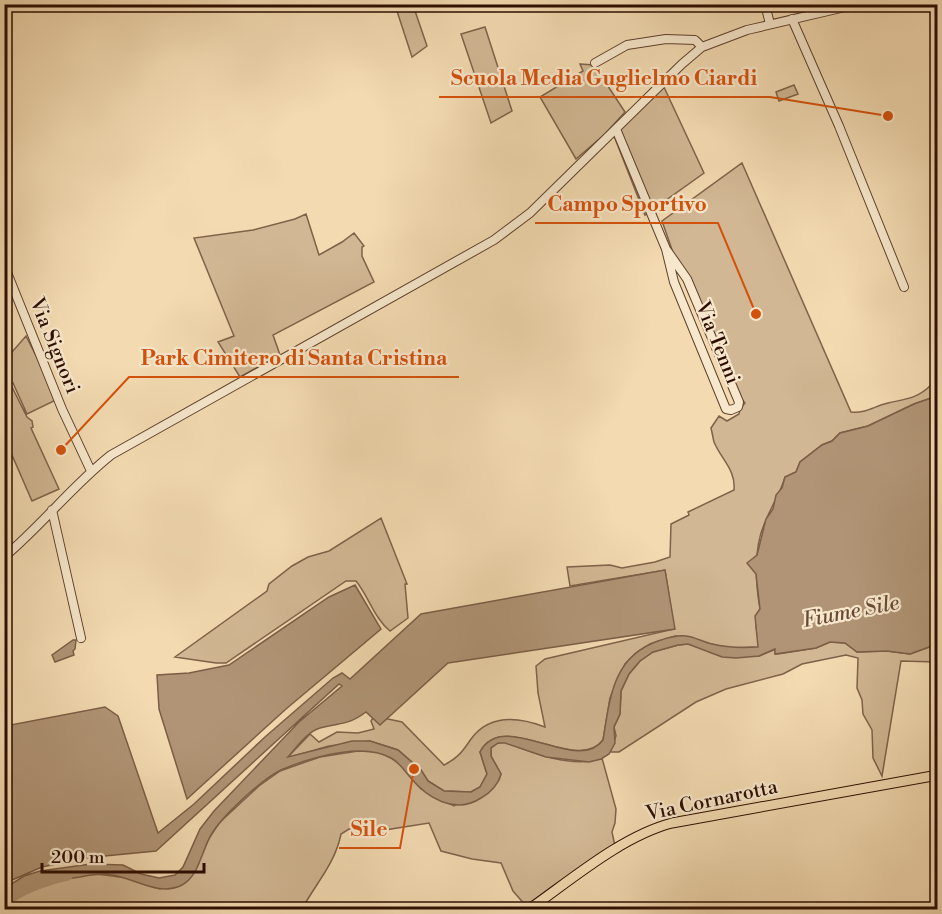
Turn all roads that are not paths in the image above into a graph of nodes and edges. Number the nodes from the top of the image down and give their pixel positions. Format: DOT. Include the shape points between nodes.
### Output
graph roads {
  1 [pos="765,4"];
  2 [pos="858,4"];
  3 [pos="792,19"];
  4 [pos="770,24"];
  5 [pos="702,47"];
  6 [pos="595,63"];
  7 [pos="616,129"];
  8 [pos="666,249"];
  9 [pos="4,265"];
  10 [pos="681,271"];
  11 [pos="672,274"];
  12 [pos="904,287"];
  13 [pos="91,471"];
  14 [pos="52,510"];
  15 [pos="4,557"];
  16 [pos="81,638"];
  17 [pos="938,775"];
  18 [pos="528,909"];
  1 -- 4 [label="street"];
  2 -- 3 [label="street"];
  3 -- 4 [label="street"];
  3 -- 12 [label="street"];
  4 -- 5 [label="street"];
  5 -- 6 [label="street" via="694,40 666,39 627,45"];
  5 -- 7 [label="street"];
  7 -- 8 [label="street, Via Tenni"];
  7 -- 13 [label="street" via="531,213 494,240 156,428"];
  8 -- 10 [label="street, Via Tenni"];
  8 -- 11 [label="street, Via Tenni"];
  9 -- 13 [label="street, Via Signori"];
  10 -- 11 [label="street"];
  10 -- 11 [label="street, Via Tenni" via="739,402 731,410 726,409"];
  13 -- 14 [label="street"];
  14 -- 15 [label="street"];
  14 -- 16 [label="street"];
  17 -- 18 [label="main road, Via Cornarotta" via="654,829 622,845"];
}
